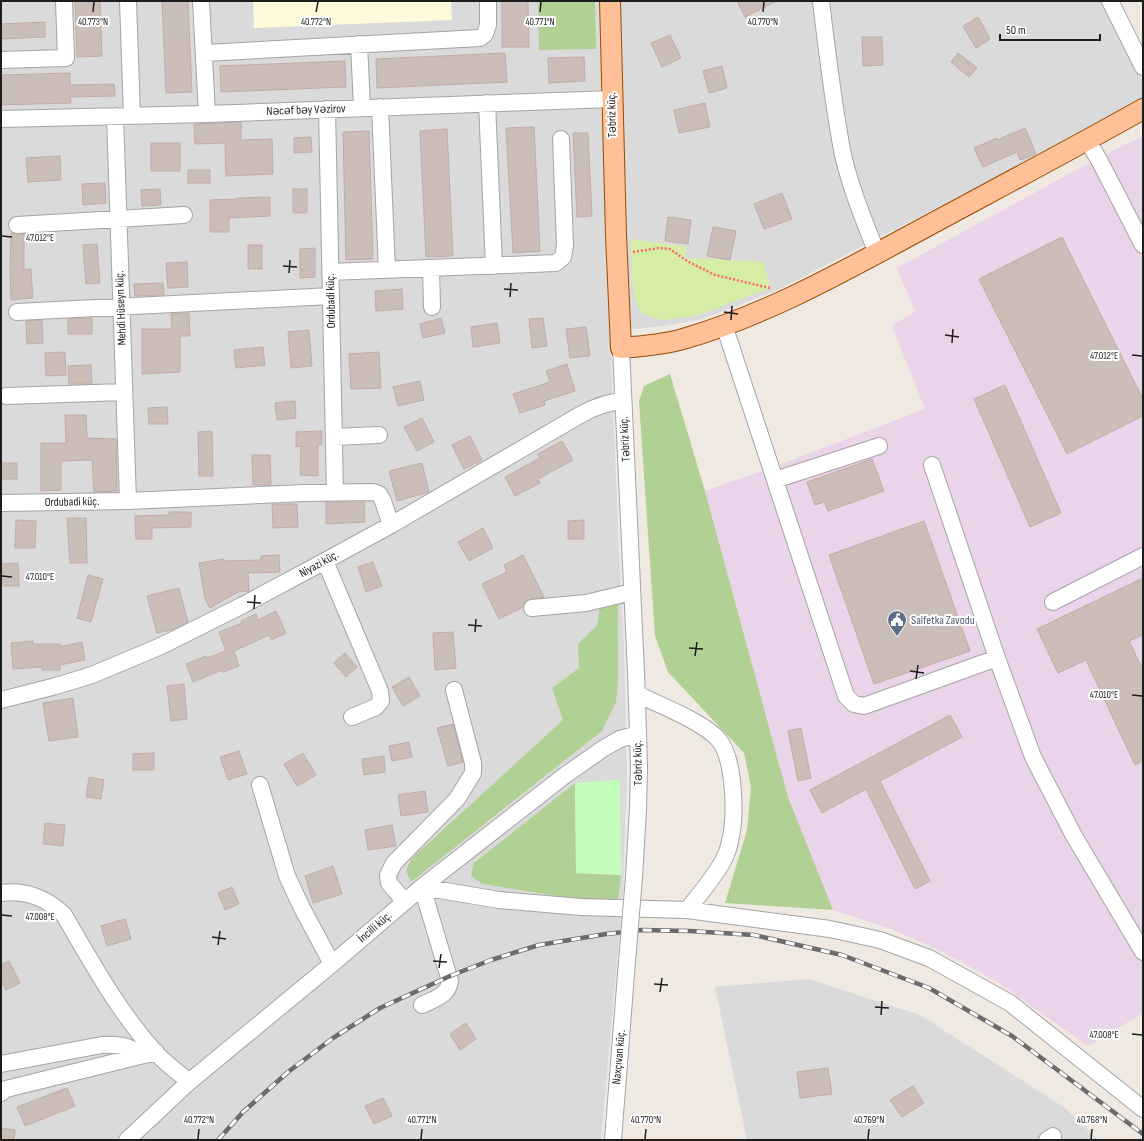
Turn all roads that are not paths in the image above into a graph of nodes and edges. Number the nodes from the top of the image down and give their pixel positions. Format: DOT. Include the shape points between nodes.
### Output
graph roads {
  1 [pos="64,1"];
  2 [pos="128,1"];
  3 [pos="201,1"];
  4 [pos="488,1"];
  5 [pos="610,1"];
  6 [pos="822,1"];
  7 [pos="1110,1"];
  8 [pos="359,44"];
  9 [pos="204,53"];
  10 [pos="1,60"];
  11 [pos="1143,67"];
  12 [pos="612,99"];
  13 [pos="487,103"];
  14 [pos="380,107"];
  15 [pos="362,108"];
  16 [pos="327,109"];
  17 [pos="1143,109"];
  18 [pos="207,114"];
  19 [pos="115,116"];
  20 [pos="132,116"];
  21 [pos="1,119"];
  22 [pos="561,139"];
  23 [pos="1087,140"];
  24 [pos="184,215"];
  25 [pos="118,220"];
  26 [pos="17,225"];
  27 [pos="1143,245"];
  28 [pos="877,253"];
  29 [pos="494,266"];
  30 [pos="431,268"];
  31 [pos="387,270"];
  32 [pos="330,272"];
  33 [pos="331,296"];
  34 [pos="121,307"];
  35 [pos="432,308"];
  36 [pos="17,312"];
  37 [pos="724,325"];
  38 [pos="621,348"];
  39 [pos="124,392"];
  40 [pos="6,396"];
  41 [pos="623,401"];
  42 [pos="379,435"];
  43 [pos="334,437"];
  44 [pos="880,446"];
  45 [pos="932,465"];
  46 [pos="775,480"];
  47 [pos="335,493"];
  48 [pos="128,501"];
  49 [pos="1,503"];
  50 [pos="390,525"];
  51 [pos="1143,556"];
  52 [pos="325,561"];
  53 [pos="632,592"];
  54 [pos="1053,602"];
  55 [pos="532,608"];
  56 [pos="997,658"];
  57 [pos="454,690"];
  58 [pos="637,694"];
  59 [pos="1,700"];
  60 [pos="352,717"];
  61 [pos="638,734"];
  62 [pos="260,785"];
  63 [pos="422,887"];
  64 [pos="1,894"];
  65 [pos="405,902"];
  66 [pos="687,910"];
  67 [pos="1143,952"];
  68 [pos="332,964"];
  69 [pos="626,974"];
  70 [pos="422,1005"];
  71 [pos="150,1054"];
  72 [pos="1,1064"];
  73 [pos="189,1082"];
  74 [pos="1,1093"];
  75 [pos="1143,1109"];
  76 [pos="127,1140"];
  77 [pos="613,1140"];
  1 -- 10 [label="street" via="66,58"];
  2 -- 20 [label="street"];
  3 -- 9 [label="street"];
  4 -- 8 [label="street" via="488,25 485,34 480,38"];
  5 -- 12 [label="main road, Təbriz küç."];
  6 -- 28 [label="street" via="834,104 844,156 858,209"];
  7 -- 11 [label="street"];
  8 -- 9 [label="street"];
  8 -- 15 [label="street"];
  9 -- 18 [label="street"];
  12 -- 13 [label="street, Nəcəf bəy Vəzirov"];
  12 -- 38 [label="main road, Təbriz küç."];
  13 -- 14 [label="street, Nəcəf bəy Vəzirov"];
  13 -- 29 [label="street"];
  14 -- 15 [label="street, Nəcəf bəy Vəzirov"];
  14 -- 31 [label="street"];
  15 -- 16 [label="street, Nəcəf bəy Vəzirov"];
  16 -- 18 [label="street, Nəcəf bəy Vəzirov"];
  16 -- 32 [label="street, Ordubadi küç."];
  17 -- 23 [label="main road"];
  18 -- 20 [label="street, Nəcəf bəy Vəzirov"];
  19 -- 20 [label="street, Nəcəf bəy Vəzirov"];
  19 -- 21 [label="street, Nəcəf bəy Vəzirov"];
  19 -- 25 [label="street, Mehdi Hüseyn küç."];
  22 -- 29 [label="street" via="565,244 563,257 556,263"];
  23 -- 27 [label="street"];
  23 -- 28 [label="main road"];
  24 -- 25 [label="street"];
  25 -- 26 [label="street"];
  25 -- 34 [label="street, Mehdi Hüseyn küç."];
  28 -- 37 [label="main road" via="782,301"];
  29 -- 30 [label="street"];
  30 -- 31 [label="street"];
  30 -- 35 [label="street"];
  31 -- 32 [label="street"];
  32 -- 33 [label="street, Ordubadi küç."];
  33 -- 34 [label="street"];
  33 -- 43 [label="street, Ordubadi küç."];
  34 -- 36 [label="street"];
  34 -- 39 [label="street, Mehdi Hüseyn küç."];
  37 -- 38 [label="main road" via="683,339"];
  37 -- 46 [label="street"];
  38 -- 41 [label="street, Təbriz küç."];
  39 -- 40 [label="street"];
  39 -- 48 [label="street, Mehdi Hüseyn küç."];
  41 -- 50 [label="street, Niyazi küç." via="611,402 580,414"];
  41 -- 53 [label="street, Təbriz küç."];
  42 -- 43 [label="street"];
  43 -- 47 [label="street, Ordubadi küç."];
  44 -- 46 [label="street"];
  45 -- 56 [label="street"];
  46 -- 56 [label="street" via="846,696 854,704 864,706"];
  47 -- 48 [label="street, Ordubadi küç."];
  47 -- 50 [label="street, Ordubadi küç." via="379,494"];
  48 -- 49 [label="street, Ordubadi küç."];
  50 -- 52 [label="street, Niyazi küç."];
  51 -- 54 [label="street"];
  52 -- 59 [label="street, Niyazi küç." via="160,646 92,675"];
  52 -- 60 [label="street" via="380,691 381,700 376,707"];
  53 -- 55 [label="street" via="586,603"];
  53 -- 58 [label="street, Təbriz küç."];
  56 -- 67 [label="street" via="1033,757 1074,836"];
  57 -- 65 [label="street" via="473,763 473,773 457,799 394,863 388,875 389,883"];
  58 -- 61 [label="street, Təbriz küç."];
  58 -- 66 [label="street" via="705,727 719,741 728,758 732,782 730,842 709,883"];
  61 -- 63 [label="street, İncilli küç." via="620,739 564,776"];
  61 -- 69 [label="street, Təbriz küç., bridge" via="638,809"];
  62 -- 68 [label="street" via="287,876"];
  63 -- 65 [label="street, İncilli küç."];
  63 -- 66 [label="street" via="499,900 581,907"];
  63 -- 70 [label="street" via="450,981 446,993"];
  64 -- 71 [label="street" via="17,892 48,901 64,915"];
  65 -- 68 [label="street, İncilli küç."];
  66 -- 75 [label="street" via="830,929 880,940 929,958 1010,1003"];
  68 -- 73 [label="street, İncilli küç."];
  69 -- 77 [label="street, Naxçıvan küç."];
  71 -- 72 [label="street" via="114,1044"];
  71 -- 73 [label="street"];
  71 -- 74 [label="street" via="6,1089"];
  73 -- 76 [label="street, İncilli küç."];
}
